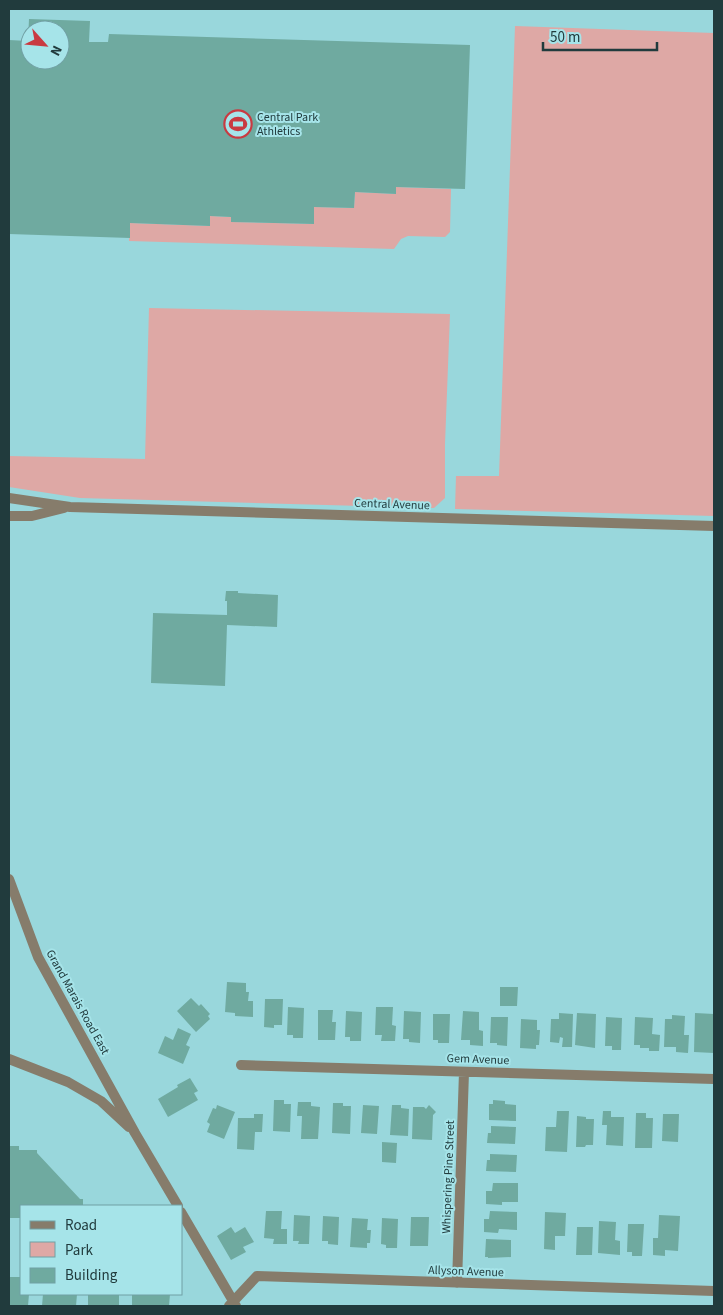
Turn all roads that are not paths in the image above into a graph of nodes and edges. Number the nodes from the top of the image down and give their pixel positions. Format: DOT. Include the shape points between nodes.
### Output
graph roads {
  1 [pos="9,498"];
  2 [pos="70,507"];
  3 [pos="9,516"];
  4 [pos="714,526"];
  5 [pos="9,879"];
  6 [pos="9,1059"];
  7 [pos="241,1064"];
  8 [pos="464,1072"];
  9 [pos="714,1079"];
  10 [pos="135,1133"];
  11 [pos="177,1205"];
  12 [pos="182,1214"];
  13 [pos="457,1283"];
  14 [pos="714,1291"];
  15 [pos="233,1305"];
  1 -- 2 [label="street, Central Avenue"];
  2 -- 3 [label="street, Central Avenue" via="32,516"];
  2 -- 4 [label="street, Central Avenue"];
  5 -- 10 [label="street, Grand Marais Road East" via="38,957"];
  6 -- 10 [label="street, Grand Marais Road East" via="68,1082 100,1101"];
  7 -- 8 [label="street, Gem Avenue"];
  8 -- 9 [label="street, Gem Avenue"];
  8 -- 13 [label="street, Whispering Pine Street"];
  10 -- 11 [label="street, Grand Marais Road East"];
  12 -- 15 [label="street"];
  13 -- 14 [label="street, Allyson Avenue"];
  13 -- 15 [label="street, Allyson Avenue" via="256,1276"];
}
